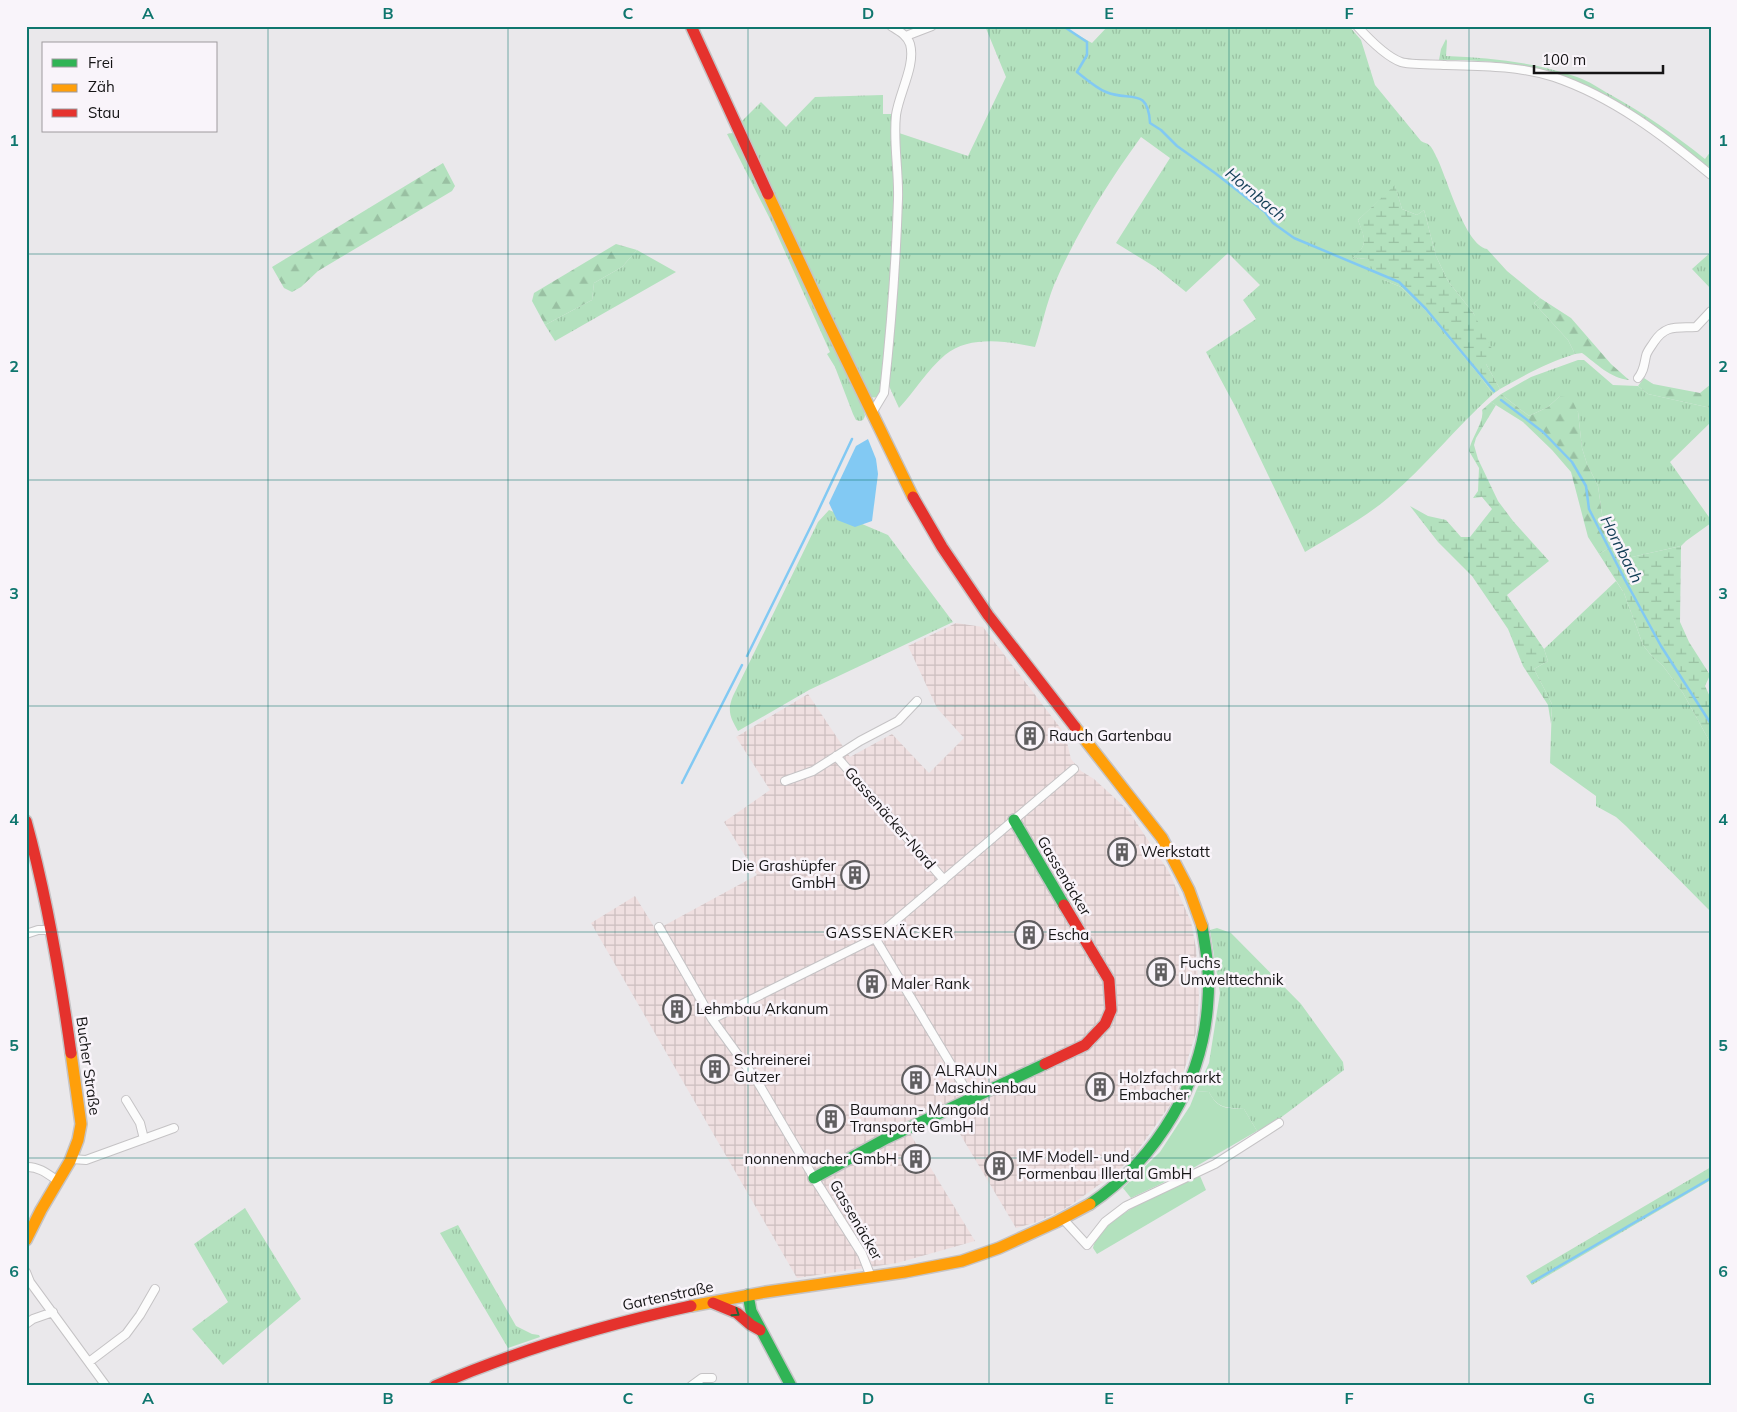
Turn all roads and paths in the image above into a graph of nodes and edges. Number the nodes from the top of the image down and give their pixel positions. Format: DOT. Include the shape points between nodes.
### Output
graph roads {
  1 [pos="691,26"];
  2 [pos="891,26"];
  3 [pos="932,26"];
  4 [pos="1357,26"];
  5 [pos="906,36"];
  6 [pos="1711,175"];
  7 [pos="1711,311"];
  8 [pos="1638,378"];
  9 [pos="872,413"];
  10 [pos="917,701"];
  11 [pos="836,756"];
  12 [pos="1074,770"];
  13 [pos="785,781"];
  14 [pos="1014,820"];
  15 [pos="26,821"];
  16 [pos="944,880"];
  17 [pos="658,927"];
  18 [pos="50,930"];
  19 [pos="26,934"];
  20 [pos="875,938"];
  21 [pos="712,1019"];
  22 [pos="971,1098"];
  23 [pos="126,1100"];
  24 [pos="1279,1123"];
  25 [pos="174,1128"];
  26 [pos="144,1139"];
  27 [pos="72,1159"];
  28 [pos="26,1167"];
  29 [pos="814,1178"];
  30 [pos="58,1181"];
  31 [pos="1063,1219"];
  32 [pos="26,1240"];
  33 [pos="26,1272"];
  34 [pos="872,1278"];
  35 [pos="155,1289"];
  36 [pos="748,1295"];
  37 [pos="708,1302"];
  38 [pos="53,1312"];
  39 [pos="26,1324"];
  40 [pos="760,1330"];
  41 [pos="89,1362"];
  42 [pos="712,1378"];
  43 [pos="106,1386"];
  44 [pos="435,1386"];
  45 [pos="691,1386"];
  46 [pos="791,1386"];
  1 -- 9 [label="main road, Gartenstraße"];
  2 -- 5 [label="street"];
  3 -- 5 [label="street"];
  4 -- 6 [label="street" via="1376,46 1401,62 1519,68 1596,95 1644,124"];
  5 -- 9 [label="street" via="910,45 910,64 896,115 899,188 895,287 884,393"];
  7 -- 8 [label="street" via="1696,327 1664,330 1647,353 1644,371"];
  9 -- 31 [label="main road, Gartenstraße" via="912,496 964,580 1162,838 1183,876 1201,924 1208,1001 1193,1077 1175,1114 1133,1169 1108,1191"];
  10 -- 11 [label="street, Gassenäcker-Nord" via="898,721"];
  11 -- 13 [label="street, Gassenäcker-Nord" via="813,771"];
  11 -- 16 [label="street, Gassenäcker-Nord"];
  12 -- 14 [label="street"];
  14 -- 16 [label="street"];
  14 -- 22 [label="main road, Gassenäcker" via="1109,980 1112,998 1109,1018 1085,1046"];
  15 -- 18 [label="main road, Bucher Straße"];
  16 -- 20 [label="street"];
  17 -- 21 [label="street, Gassenäcker"];
  18 -- 19 [label="street"];
  18 -- 27 [label="main road, Bucher Straße" via="62,986 81,1124"];
  20 -- 21 [label="street"];
  20 -- 22 [label="street"];
  21 -- 29 [label="street, Gassenäcker" via="757,1081"];
  22 -- 29 [label="main road, Gassenäcker"];
  23 -- 26 [label="street" via="140,1124"];
  24 -- 31 [label="street" via="1215,1164 1126,1206 1105,1222 1087,1245"];
  25 -- 26 [label="street"];
  26 -- 27 [label="street" via="86,1160"];
  27 -- 30 [label="main road, Bucher Straße"];
  28 -- 30 [label="street" via="44,1171"];
  29 -- 34 [label="street, Gassenäcker" via="862,1254"];
  30 -- 32 [label="main road, Bucher Straße"];
  31 -- 34 [label="main road, Gartenstraße" via="978,1256"];
  33 -- 38 [label="street"];
  34 -- 36 [label="main road, Gartenstraße"];
  35 -- 41 [label="street" via="126,1334"];
  36 -- 37 [label="main road, Gartenstraße"];
  36 -- 40 [label="main road"];
  37 -- 40 [label="main road, one-way" via="726,1307"];
  37 -- 44 [label="main road, Gartenstraße" via="610,1324 468,1370"];
  38 -- 39 [label="street"];
  38 -- 41 [label="street"];
  40 -- 46 [label="main road"];
  41 -- 43 [label="street"];
  42 -- 45 [label="street" via="702,1378"];
}
